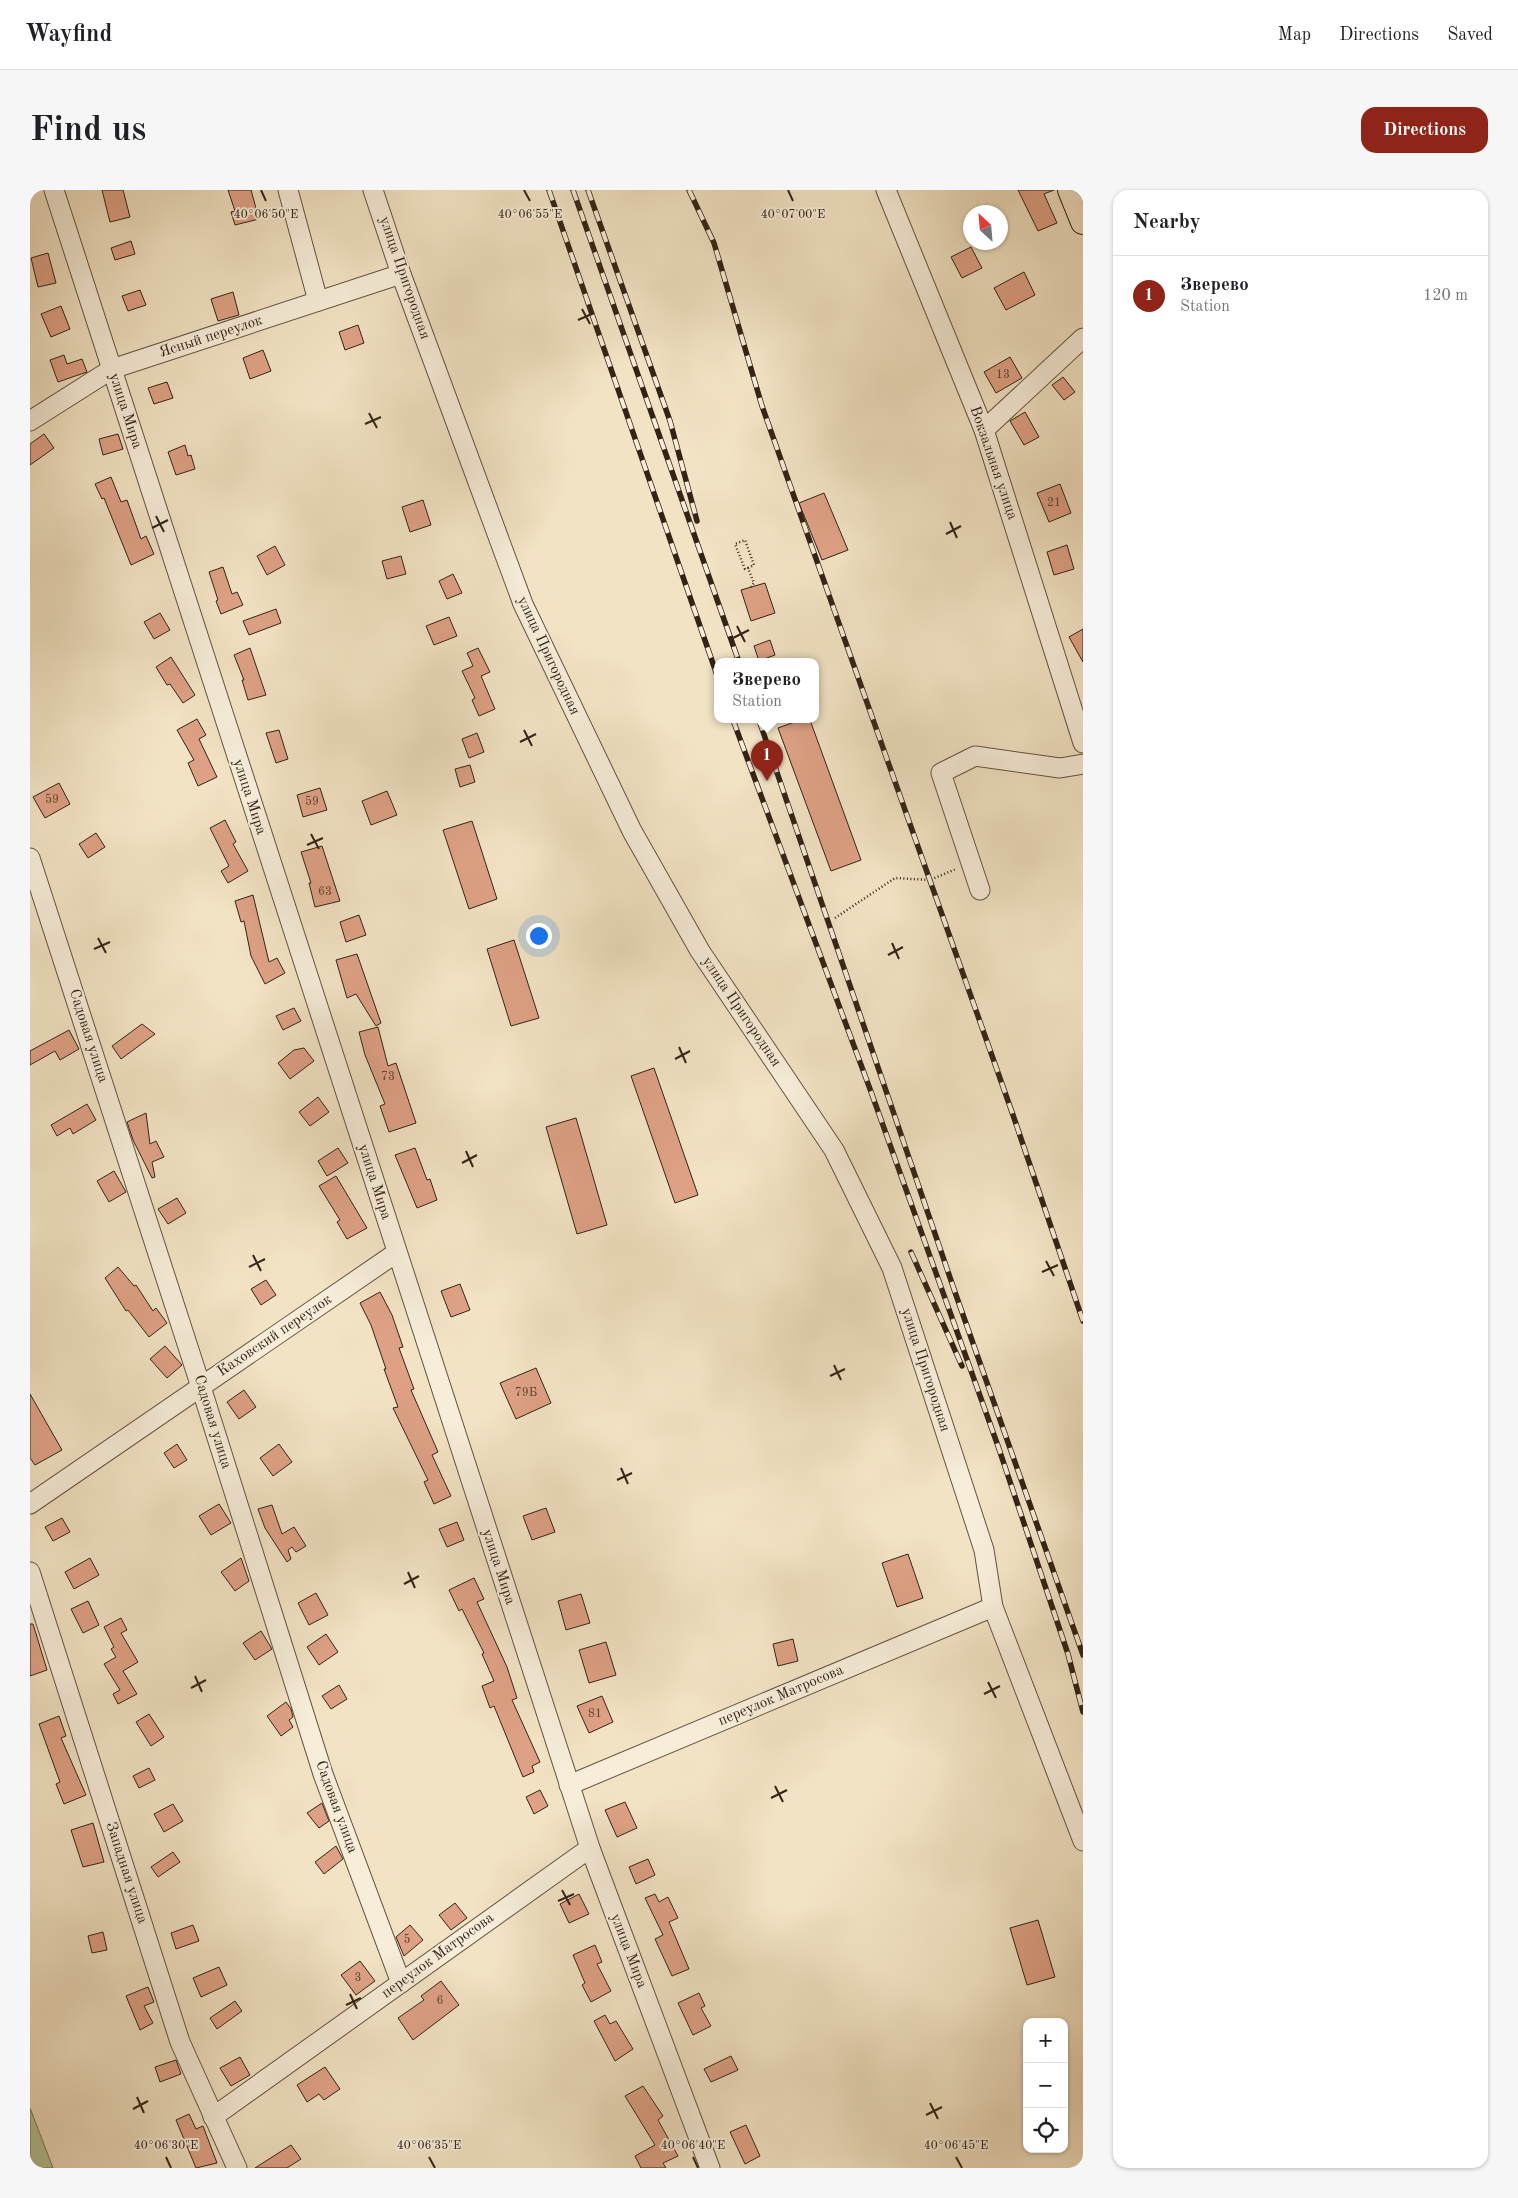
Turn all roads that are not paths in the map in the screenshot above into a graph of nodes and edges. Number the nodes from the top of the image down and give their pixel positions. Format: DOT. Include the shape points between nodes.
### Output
graph roads {
  1 [pos="54,190"];
  2 [pos="288,190"];
  3 [pos="373,190"];
  4 [pos="886,190"];
  5 [pos="1070,190"];
  6 [pos="1083,222"];
  7 [pos="401,274"];
  8 [pos="318,301"];
  9 [pos="1083,338"];
  10 [pos="112,369"];
  11 [pos="30,421"];
  12 [pos="984,430"];
  13 [pos="1083,743"];
  14 [pos="1083,764"];
  15 [pos="30,858"];
  16 [pos="980,890"];
  17 [pos="396,1253"];
  18 [pos="201,1387"];
  19 [pos="30,1504"];
  20 [pos="30,1572"];
  21 [pos="993,1607"];
  22 [pos="569,1785"];
  23 [pos="1083,1841"];
  24 [pos="590,1848"];
  25 [pos="401,1983"];
  26 [pos="213,2117"];
  27 [pos="237,2168"];
  28 [pos="710,2168"];
  1 -- 10 [label="street, улица Мира"];
  2 -- 8 [label="street"];
  3 -- 7 [label="street, улица Пригородная"];
  4 -- 12 [label="street, Вокзальная улица"];
  5 -- 6 [label="main road"];
  7 -- 8 [label="street, Ясный переулок"];
  7 -- 21 [label="street, улица Пригородная" via="523,604 632,831 700,951 834,1150 892,1268 984,1550"];
  8 -- 10 [label="street, Ясный переулок"];
  9 -- 12 [label="street"];
  10 -- 11 [label="street, Ясный переулок"];
  10 -- 17 [label="street, улица Мира"];
  12 -- 13 [label="street, Вокзальная улица"];
  14 -- 16 [label="street" via="1060,768 975,756 941,773"];
  15 -- 18 [label="street, Садовая улица"];
  17 -- 18 [label="street, Каховский переулок"];
  17 -- 22 [label="street, улица Мира"];
  18 -- 19 [label="street, Каховский переулок"];
  18 -- 25 [label="street, Садовая улица" via="323,1774"];
  20 -- 26 [label="street, Западная улица" via="180,2042"];
  21 -- 22 [label="street, переулок Матросова"];
  21 -- 23 [label="street, улица Пригородная"];
  22 -- 24 [label="street, улица Мира"];
  24 -- 25 [label="street, переулок Матросова"];
  24 -- 28 [label="street, улица Мира"];
  25 -- 26 [label="street, переулок Матросова"];
  26 -- 27 [label="street, Западная улица"];
}
